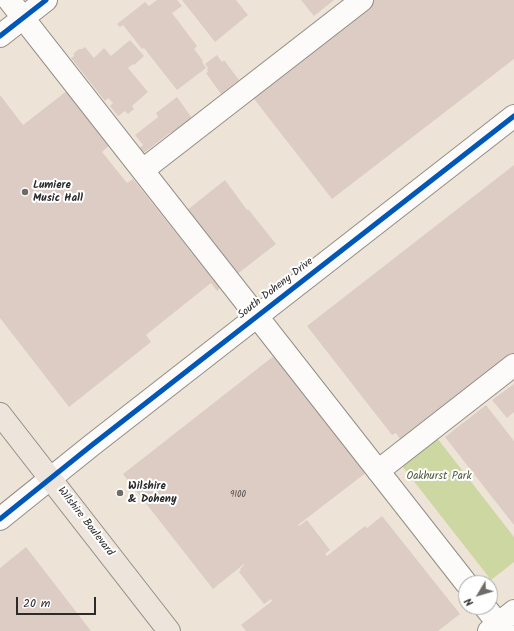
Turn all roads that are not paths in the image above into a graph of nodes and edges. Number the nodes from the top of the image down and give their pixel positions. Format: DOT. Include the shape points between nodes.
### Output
graph roads {
  1 [pos="9,0"];
  2 [pos="46,0"];
  3 [pos="362,0"];
  4 [pos="23,18"];
  5 [pos="0,36"];
  6 [pos="514,116"];
  7 [pos="143,170"];
  8 [pos="257,316"];
  9 [pos="514,365"];
  10 [pos="0,414"];
  11 [pos="378,471"];
  12 [pos="50,478"];
  13 [pos="0,519"];
  14 [pos="460,575"];
  15 [pos="169,631"];
  1 -- 4 [label="street"];
  2 -- 4 [label="street"];
  3 -- 7 [label="street"];
  4 -- 5 [label="street"];
  4 -- 7 [label="street"];
  6 -- 8 [label="street, South Doheny Drive"];
  7 -- 8 [label="street"];
  8 -- 11 [label="street"];
  8 -- 12 [label="street, South Doheny Drive"];
  9 -- 11 [label="street"];
  10 -- 12 [label="main road, Wilshire Boulevard"];
  11 -- 14 [label="street"];
  12 -- 13 [label="street, South Doheny Drive"];
  12 -- 15 [label="main road, Wilshire Boulevard"];
}
